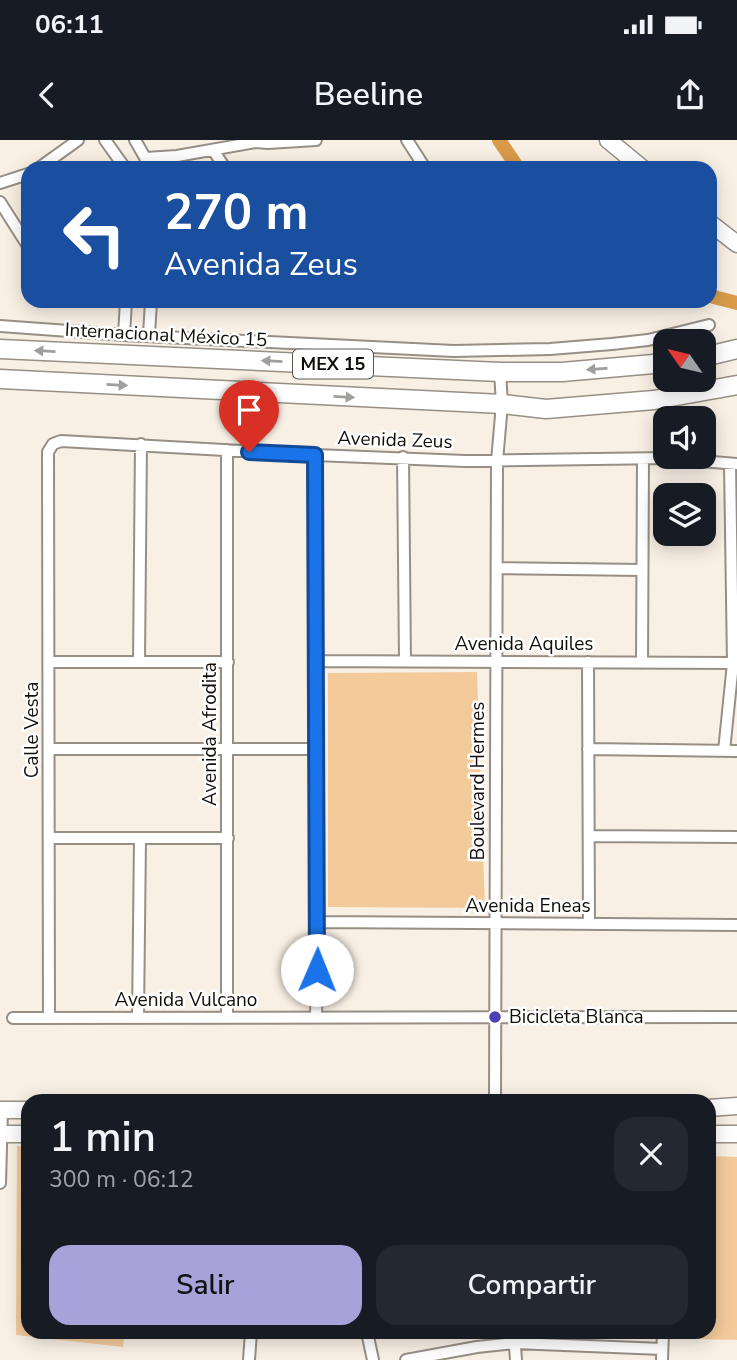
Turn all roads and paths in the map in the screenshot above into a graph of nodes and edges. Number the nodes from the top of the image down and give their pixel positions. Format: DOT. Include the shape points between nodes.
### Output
graph roads {
  1 [pos="78,140"];
  2 [pos="105,140"];
  3 [pos="135,140"];
  4 [pos="316,140"];
  5 [pos="407,140"];
  6 [pos="608,140"];
  7 [pos="270,141"];
  8 [pos="623,147"];
  9 [pos="213,150"];
  10 [pos="49,161"];
  11 [pos="120,161"];
  12 [pos="148,161"];
  13 [pos="159,161"];
  14 [pos="220,161"];
  15 [pos="420,161"];
  16 [pos="636,161"];
  17 [pos="21,176"];
  18 [pos="0,183"];
  19 [pos="0,202"];
  20 [pos="717,228"];
  21 [pos="21,235"];
  22 [pos="737,244"];
  23 [pos="126,308"];
  24 [pos="151,308"];
  25 [pos="709,325"];
  26 [pos="0,326"];
  27 [pos="124,335"];
  28 [pos="149,335"];
  29 [pos="0,349"];
  30 [pos="737,349"];
  31 [pos="716,353"];
  32 [pos="653,364"];
  33 [pos="500,372"];
  34 [pos="0,379"];
  35 [pos="737,385"];
  36 [pos="502,404"];
  37 [pos="53,444"];
  38 [pos="141,444"];
  39 [pos="227,450"];
  40 [pos="315,455"];
  41 [pos="403,457"];
  42 [pos="643,458"];
  43 [pos="497,461"];
  44 [pos="733,464"];
  45 [pos="497,568"];
  46 [pos="642,569"];
  47 [pos="316,661"];
  48 [pos="405,661"];
  49 [pos="49,662"];
  50 [pos="139,662"];
  51 [pos="228,662"];
  52 [pos="496,662"];
  53 [pos="588,662"];
  54 [pos="642,663"];
  55 [pos="733,663"];
  56 [pos="49,749"];
  57 [pos="228,749"];
  58 [pos="315,749"];
  59 [pos="588,749"];
  60 [pos="724,751"];
  61 [pos="737,751"];
  62 [pos="589,836"];
  63 [pos="737,837"];
  64 [pos="50,838"];
  65 [pos="140,838"];
  66 [pos="228,838"];
  67 [pos="318,922"];
  68 [pos="496,923"];
  69 [pos="589,924"];
  70 [pos="737,925"];
  71 [pos="316,1017"];
  72 [pos="495,1017"];
  73 [pos="737,1017"];
  74 [pos="13,1018"];
  75 [pos="49,1018"];
  76 [pos="138,1018"];
  77 [pos="227,1018"];
  78 [pos="495,1094"];
  79 [pos="737,1106"];
  80 [pos="716,1108"];
  81 [pos="1,1110"];
  82 [pos="21,1110"];
  83 [pos="1,1134"];
  84 [pos="21,1134"];
  85 [pos="716,1134"];
  86 [pos="737,1134"];
  87 [pos="0,1183"];
  88 [pos="250,1339"];
  89 [pos="369,1339"];
  90 [pos="507,1339"];
  91 [pos="515,1339"];
  92 [pos="532,1339"];
  93 [pos="662,1354"];
  94 [pos="249,1360"];
  95 [pos="373,1360"];
  96 [pos="407,1360"];
  97 [pos="516,1360"];
  1 -- 10 [label="street"];
  2 -- 11 [label="street"];
  3 -- 12 [label="street"];
  4 -- 7 [label="street"];
  5 -- 15 [label="street"];
  6 -- 8 [label="street"];
  7 -- 9 [label="street"];
  8 -- 16 [label="street"];
  9 -- 13 [label="street"];
  9 -- 14 [label="street"];
  17 -- 18 [label="street"];
  19 -- 21 [label="street"];
  20 -- 22 [label="street"];
  23 -- 27 [label="street"];
  24 -- 28 [label="street"];
  25 -- 28 [label="street" via="648,340 454,351"];
  26 -- 27 [label="street"];
  27 -- 28 [label="street"];
  33 -- 29 [label="main road, Internacional México 15 / MEX 15, one-way"];
  30 -- 31 [label="main road"];
  32 -- 33 [label="main road, Internacional México 15 / MEX 15, one-way"];
  33 -- 36 [label="street, Boulevard Hermes"];
  34 -- 36 [label="main road, MEX 15, one-way"];
  35 -- 36 [label="main road, MEX 15" via="654,400 573,407"];
  36 -- 43 [label="street, Boulevard Hermes"];
  37 -- 38 [label="street, Avenida Zeus"];
  37 -- 49 [label="street, Calle Vesta" via="48,452"];
  38 -- 39 [label="street, Avenida Zeus"];
  38 -- 50 [label="street"];
  39 -- 40 [label="street, Avenida Zeus"];
  39 -- 51 [label="street, Avenida Afrodita"];
  40 -- 41 [label="street, Avenida Zeus"];
  40 -- 47 [label="street"];
  41 -- 43 [label="street, Avenida Zeus"];
  41 -- 48 [label="street"];
  42 -- 43 [label="street, Avenida Zeus"];
  42 -- 44 [label="street, Avenida Zeus"];
  42 -- 46 [label="street"];
  43 -- 45 [label="street, Boulevard Hermes"];
  44 -- 55 [label="street"];
  45 -- 46 [label="street"];
  45 -- 52 [label="street, Boulevard Hermes"];
  46 -- 54 [label="street"];
  47 -- 48 [label="street, Avenida Aquiles"];
  47 -- 58 [label="street"];
  48 -- 52 [label="street, Avenida Aquiles"];
  49 -- 50 [label="street"];
  49 -- 56 [label="street, Calle Vesta"];
  50 -- 51 [label="street"];
  51 -- 57 [label="street, Avenida Afrodita"];
  52 -- 53 [label="street, Avenida Aquiles"];
  52 -- 68 [label="street, Boulevard Hermes"];
  53 -- 54 [label="street, Avenida Aquiles"];
  53 -- 59 [label="street"];
  54 -- 55 [label="street, Avenida Aquiles"];
  55 -- 60 [label="street"];
  56 -- 57 [label="street"];
  56 -- 64 [label="street, Calle Vesta"];
  57 -- 58 [label="street"];
  57 -- 66 [label="street, Avenida Afrodita"];
  58 -- 67 [label="street"];
  59 -- 60 [label="street"];
  59 -- 62 [label="street"];
  60 -- 61 [label="street"];
  62 -- 63 [label="street"];
  62 -- 69 [label="street"];
  64 -- 65 [label="street"];
  64 -- 75 [label="street, Calle Vesta"];
  65 -- 66 [label="street"];
  65 -- 76 [label="street"];
  66 -- 77 [label="street, Avenida Afrodita"];
  67 -- 68 [label="street, Avenida Eneas"];
  67 -- 71 [label="street"];
  68 -- 69 [label="street, Avenida Eneas"];
  68 -- 72 [label="street, Boulevard Hermes"];
  69 -- 70 [label="street, Avenida Eneas"];
  71 -- 72 [label="street, Avenida Vulcano"];
  71 -- 77 [label="street, Avenida Vulcano"];
  72 -- 73 [label="street, Avenida Vulcano"];
  72 -- 78 [label="street, Boulevard Hermes"];
  74 -- 75 [label="street, Avenida Vulcano"];
  75 -- 76 [label="street, Avenida Vulcano"];
  76 -- 77 [label="street, Avenida Vulcano"];
  79 -- 80 [label="street"];
  81 -- 82 [label="street"];
  81 -- 83 [label="street"];
  83 -- 84 [label="street"];
  83 -- 87 [label="street"];
  85 -- 86 [label="street"];
  88 -- 94 [label="street"];
  89 -- 95 [label="street"];
  90 -- 96 [label="street"];
  91 -- 97 [label="street"];
  92 -- 93 [label="street"];
}
